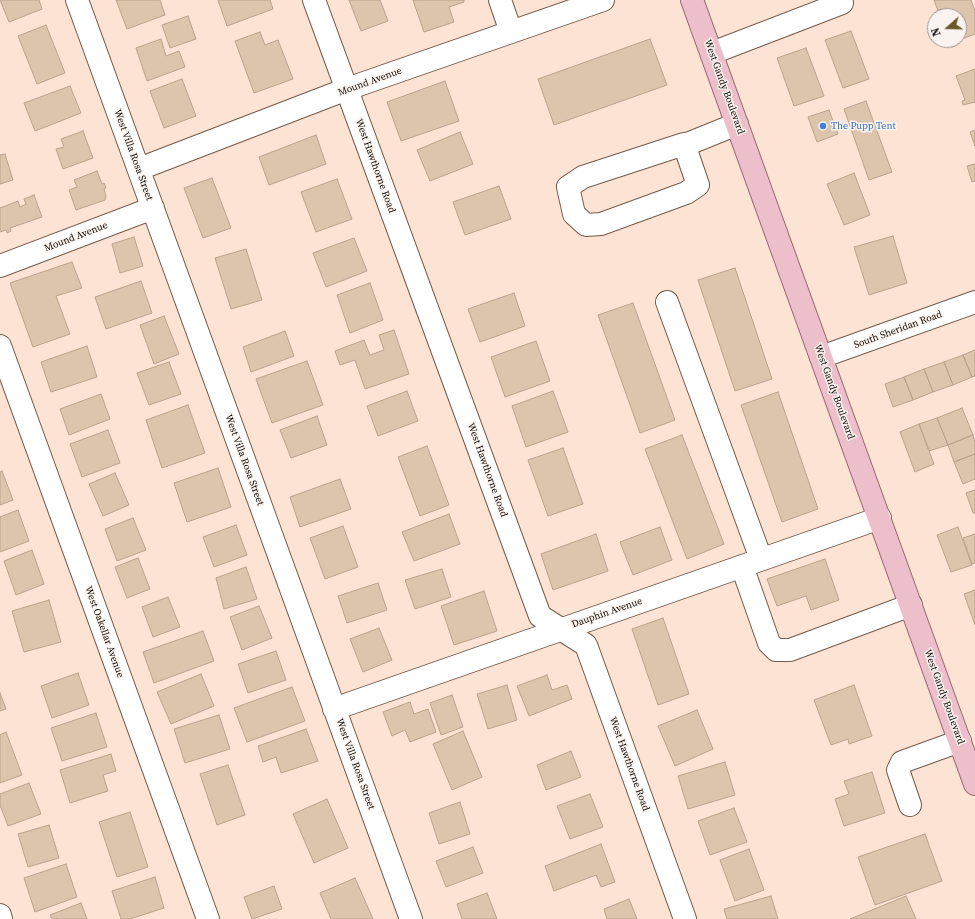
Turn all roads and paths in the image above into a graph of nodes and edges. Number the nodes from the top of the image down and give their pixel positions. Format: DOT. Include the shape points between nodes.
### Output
graph roads {
  1 [pos="77,0"];
  2 [pos="314,0"];
  3 [pos="500,0"];
  4 [pos="603,0"];
  5 [pos="692,0"];
  6 [pos="842,3"];
  7 [pos="511,32"];
  8 [pos="712,53"];
  9 [pos="347,89"];
  10 [pos="737,124"];
  11 [pos="684,144"];
  12 [pos="139,170"];
  13 [pos="153,208"];
  14 [pos="0,266"];
  15 [pos="667,302"];
  16 [pos="975,302"];
  17 [pos="0,346"];
  18 [pos="821,357"];
  19 [pos="880,518"];
  20 [pos="752,562"];
  21 [pos="911,605"];
  22 [pos="562,629"];
  23 [pos="334,709"];
  24 [pos="960,741"];
  25 [pos="975,784"];
  26 [pos="910,805"];
  27 [pos="0,915"];
  28 [pos="1,919"];
  29 [pos="208,919"];
  30 [pos="412,919"];
  31 [pos="684,919"];
  1 -- 12 [label="street, West Villa Rosa Street"];
  2 -- 9 [label="street, West Hawthorne Road"];
  3 -- 7 [label="street"];
  4 -- 7 [label="street, Mound Avenue"];
  5 -- 8 [label="main road, West Gandy Boulevard"];
  6 -- 8 [label="street"];
  7 -- 9 [label="street, Mound Avenue"];
  8 -- 10 [label="main road, West Gandy Boulevard"];
  9 -- 12 [label="street, Mound Avenue"];
  9 -- 22 [label="street, West Hawthorne Road" via="540,616"];
  10 -- 11 [label="street"];
  10 -- 18 [label="main road, West Gandy Boulevard"];
  11 -- 11 [label="street" via="582,177 568,187 574,214 586,225 600,224 686,194 698,185"];
  12 -- 13 [label="street, West Villa Rosa Street"];
  13 -- 14 [label="street, Mound Avenue"];
  13 -- 23 [label="street, West Villa Rosa Street"];
  15 -- 20 [label="street"];
  16 -- 18 [label="street, South Sheridan Road"];
  17 -- 29 [label="street, West Oakellar Avenue"];
  18 -- 19 [label="main road, West Gandy Boulevard"];
  19 -- 20 [label="street, Dauphin Avenue"];
  19 -- 21 [label="main road, West Gandy Boulevard"];
  20 -- 21 [label="street" via="769,643 776,650 790,650"];
  20 -- 22 [label="street, Dauphin Avenue"];
  21 -- 24 [label="main road, West Gandy Boulevard"];
  22 -- 23 [label="street, Dauphin Avenue"];
  22 -- 31 [label="street, West Hawthorne Road" via="586,645"];
  23 -- 30 [label="street, West Villa Rosa Street"];
  24 -- 25 [label="main road, West Gandy Boulevard"];
  24 -- 26 [label="street" via="902,762 898,770"];
  27 -- 28 [label="street"];
}
